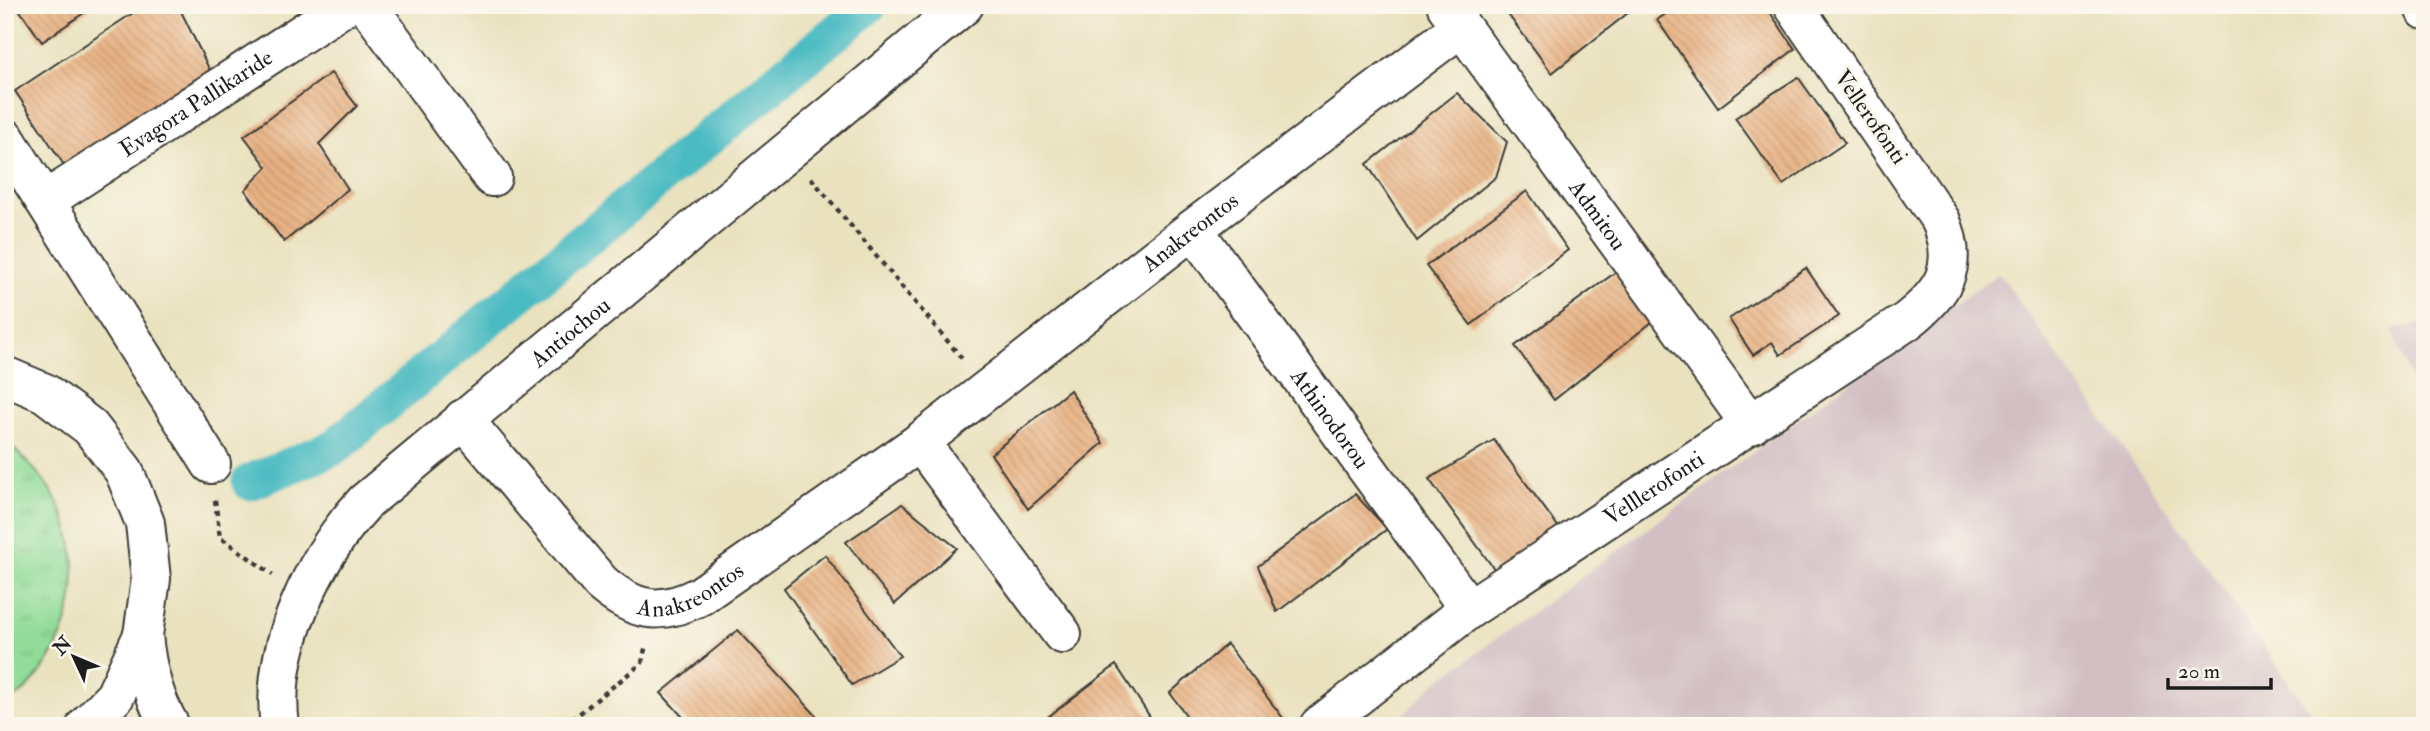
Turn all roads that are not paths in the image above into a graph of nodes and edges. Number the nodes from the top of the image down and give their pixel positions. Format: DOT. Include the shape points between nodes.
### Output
graph roads {
  1 [pos="346,5"];
  2 [pos="368,5"];
  3 [pos="964,5"];
  4 [pos="1794,5"];
  5 [pos="1454,16"];
  6 [pos="5,138"];
  7 [pos="492,177"];
  8 [pos="45,201"];
  9 [pos="1194,229"];
  10 [pos="1945,231"];
  11 [pos="5,376"];
  12 [pos="463,419"];
  13 [pos="1751,425"];
  14 [pos="920,442"];
  15 [pos="211,464"];
  16 [pos="1468,609"];
  17 [pos="1062,634"];
  18 [pos="143,635"];
  19 [pos="86,726"];
  20 [pos="170,726"];
  21 [pos="280,726"];
  22 [pos="1320,726"];
  1 -- 8 [label="street, Evagora Pallikaride"];
  2 -- 7 [label="street"];
  3 -- 12 [label="street, Antiochou"];
  4 -- 10 [label="street, Vellerofonti" via="1934,207"];
  5 -- 9 [label="street, Anakreontos"];
  5 -- 13 [label="street, Admitou"];
  6 -- 8 [label="street"];
  8 -- 15 [label="street"];
  9 -- 14 [label="street, Anakreontos"];
  9 -- 16 [label="street, Athinodorou"];
  10 -- 13 [label="street, Velllerofonti" via="1947,274 1934,298"];
  11 -- 18 [label="street" via="46,393 90,427 124,471 145,523 151,579"];
  12 -- 14 [label="street, Anakreontos" via="601,583 628,603 655,609 669,609 700,596"];
  12 -- 21 [label="street, Antiochou" via="377,490 331,545 303,598 289,638 280,680"];
  13 -- 16 [label="street, Velllerofonti"];
  14 -- 17 [label="street"];
  16 -- 22 [label="street, Velllerofonti"];
  18 -- 19 [label="street" via="115,696"];
  18 -- 20 [label="street" via="146,666"];
}
